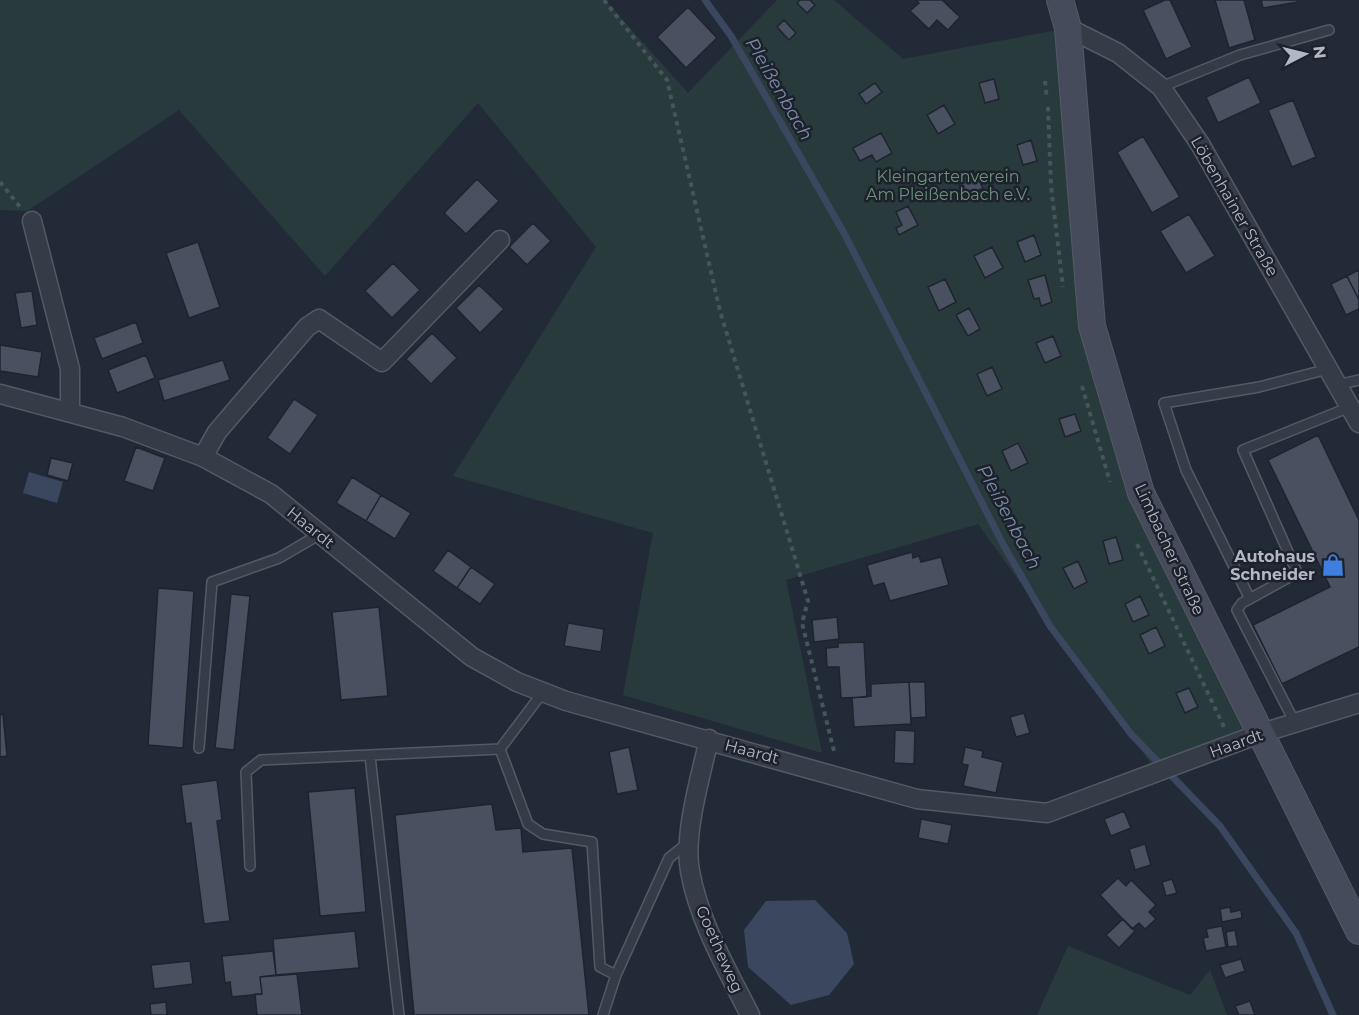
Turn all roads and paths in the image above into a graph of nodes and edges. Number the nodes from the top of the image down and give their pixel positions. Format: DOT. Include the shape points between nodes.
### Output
graph roads {
  1 [pos="604,0"];
  2 [pos="1060,0"];
  3 [pos="1068,28"];
  4 [pos="1329,30"];
  5 [pos="1161,87"];
  6 [pos="0,182"];
  7 [pos="32,222"];
  8 [pos="500,240"];
  9 [pos="1333,377"];
  10 [pos="1359,380"];
  11 [pos="0,394"];
  12 [pos="1350,407"];
  13 [pos="70,412"];
  14 [pos="1359,423"];
  15 [pos="203,457"];
  16 [pos="320,534"];
  17 [pos="1250,599"];
  18 [pos="543,692"];
  19 [pos="1359,703"];
  20 [pos="1294,723"];
  21 [pos="1259,734"];
  22 [pos="709,740"];
  23 [pos="199,748"];
  24 [pos="501,749"];
  25 [pos="370,756"];
  26 [pos="840,776"];
  27 [pos="691,841"];
  28 [pos="250,866"];
  29 [pos="1359,931"];
  30 [pos="616,975"];
  31 [pos="399,1015"];
  32 [pos="603,1015"];
  33 [pos="750,1015"];
  1 -- 26 [label="path" via="667,80 720,311 808,601 802,623"];
  2 -- 3 [label="street, Limbacher Straße"];
  3 -- 5 [label="street, Löbenhainer Straße" via="1118,53"];
  3 -- 21 [label="street, Limbacher Straße" via="1092,326 1141,494"];
  4 -- 5 [label="lane" via="1240,55"];
  5 -- 9 [label="street, Löbenhainer Straße" via="1200,144"];
  6 -- 7 [label="path"];
  7 -- 13 [label="street" via="70,369"];
  8 -- 15 [label="street" via="382,362 319,319 307,327 217,432"];
  9 -- 10 [label="lane"];
  9 -- 12 [label="street, Löbenhainer Straße"];
  9 -- 17 [label="lane" via="1164,403 1186,470"];
  11 -- 13 [label="street, Haardt"];
  12 -- 14 [label="street, Löbenhainer Straße"];
  12 -- 17 [label="lane" via="1243,450 1296,570"];
  13 -- 15 [label="street, Haardt"];
  15 -- 16 [label="street, Haardt" via="271,494"];
  16 -- 18 [label="street, Haardt" via="472,657"];
  16 -- 23 [label="lane" via="279,558 212,582"];
  17 -- 20 [label="lane" via="1238,606 1238,616"];
  18 -- 22 [label="street, Haardt"];
  18 -- 24 [label="lane"];
  19 -- 20 [label="street, Haardt"];
  20 -- 21 [label="street, Haardt"];
  21 -- 26 [label="street, Haardt" via="1047,813 917,799"];
  21 -- 29 [label="street, Limbacher Straße"];
  22 -- 26 [label="street, Haardt"];
  22 -- 27 [label="street, Goetheweg" via="692,814"];
  24 -- 25 [label="lane"];
  24 -- 30 [label="lane" via="528,824 543,834 592,842 600,967"];
  25 -- 28 [label="lane" via="261,760 246,772"];
  25 -- 31 [label="lane"];
  27 -- 30 [label="lane" via="669,858"];
  27 -- 33 [label="street, Goetheweg" via="689,869 703,920"];
  30 -- 32 [label="lane"];
}
